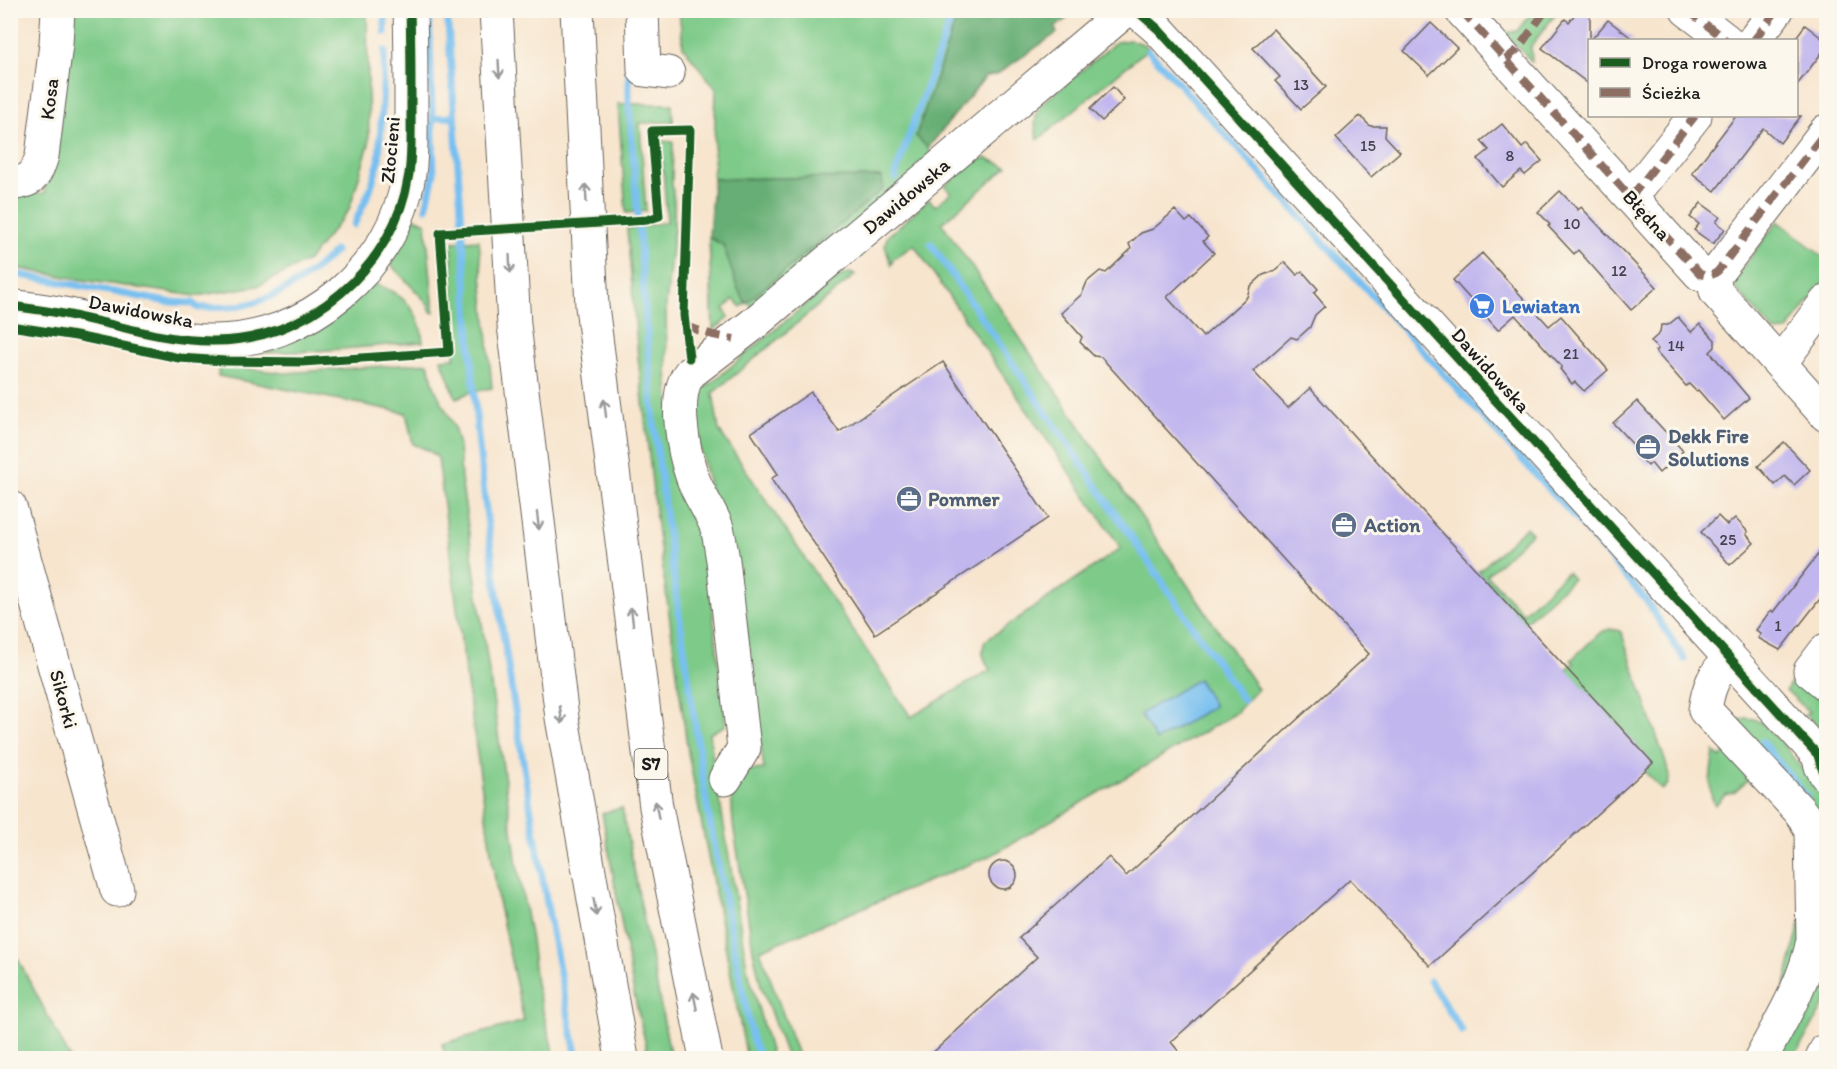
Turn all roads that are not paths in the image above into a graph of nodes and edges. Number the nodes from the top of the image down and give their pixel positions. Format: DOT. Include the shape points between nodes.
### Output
graph roads {
  1 [pos="58,10"];
  2 [pos="410,10"];
  3 [pos="496,10"];
  4 [pos="577,10"];
  5 [pos="642,10"];
  6 [pos="1126,10"];
  7 [pos="1136,10"];
  8 [pos="1461,10"];
  9 [pos="1687,10"];
  10 [pos="1777,10"];
  11 [pos="1725,39"];
  12 [pos="1755,39"];
  13 [pos="668,73"];
  14 [pos="1694,117"];
  15 [pos="1827,131"];
  16 [pos="18,183"];
  17 [pos="1631,197"];
  18 [pos="1713,275"];
  19 [pos="1827,302"];
  20 [pos="10,306"];
  21 [pos="266,333"];
  22 [pos="1781,362"];
  23 [pos="1827,415"];
  24 [pos="10,507"];
  25 [pos="1827,650"];
  26 [pos="1729,659"];
  27 [pos="1827,684"];
  28 [pos="1824,762"];
  29 [pos="725,779"];
  30 [pos="117,890"];
  31 [pos="1827,1050"];
  32 [pos="622,1059"];
  33 [pos="706,1059"];
  34 [pos="1761,1059"];
  35 [pos="1822,1059"];
  1 -- 16 [label="main road, Kosa" via="42,156 37,169"];
  2 -- 21 [label="main road, Złocieni" via="410,162 397,216 373,259 346,289 293,325"];
  3 -- 32 [label="main road, one-way" via="515,337 562,718"];
  33 -- 4 [label="main road, S7, one-way" via="656,807 592,306"];
  5 -- 13 [label="main road" via="644,70"];
  6 -- 29 [label="main road, Dawidowska" via="685,380 681,426 693,480 717,529 744,748"];
  7 -- 26 [label="main road, Dawidowska" via="1158,29"];
  8 -- 17 [label="main road, Błędna"];
  9 -- 11 [label="main road"];
  10 -- 12 [label="main road"];
  14 -- 17 [label="main road"];
  15 -- 18 [label="main road"];
  17 -- 18 [label="main road, Błędna" via="1700,274"];
  18 -- 22 [label="main road" via="1716,292"];
  19 -- 22 [label="main road"];
  20 -- 21 [label="main road, Dawidowska" via="190,340 214,341"];
  22 -- 23 [label="main road"];
  24 -- 30 [label="main road, Sikorki"];
  25 -- 27 [label="main road" via="1810,670"];
  26 -- 28 [label="main road, Dawidowska"];
  26 -- 34 [label="main road" via="1714,677 1705,710 1798,809 1811,832 1810,956"];
  31 -- 35 [label="main road"];
}
